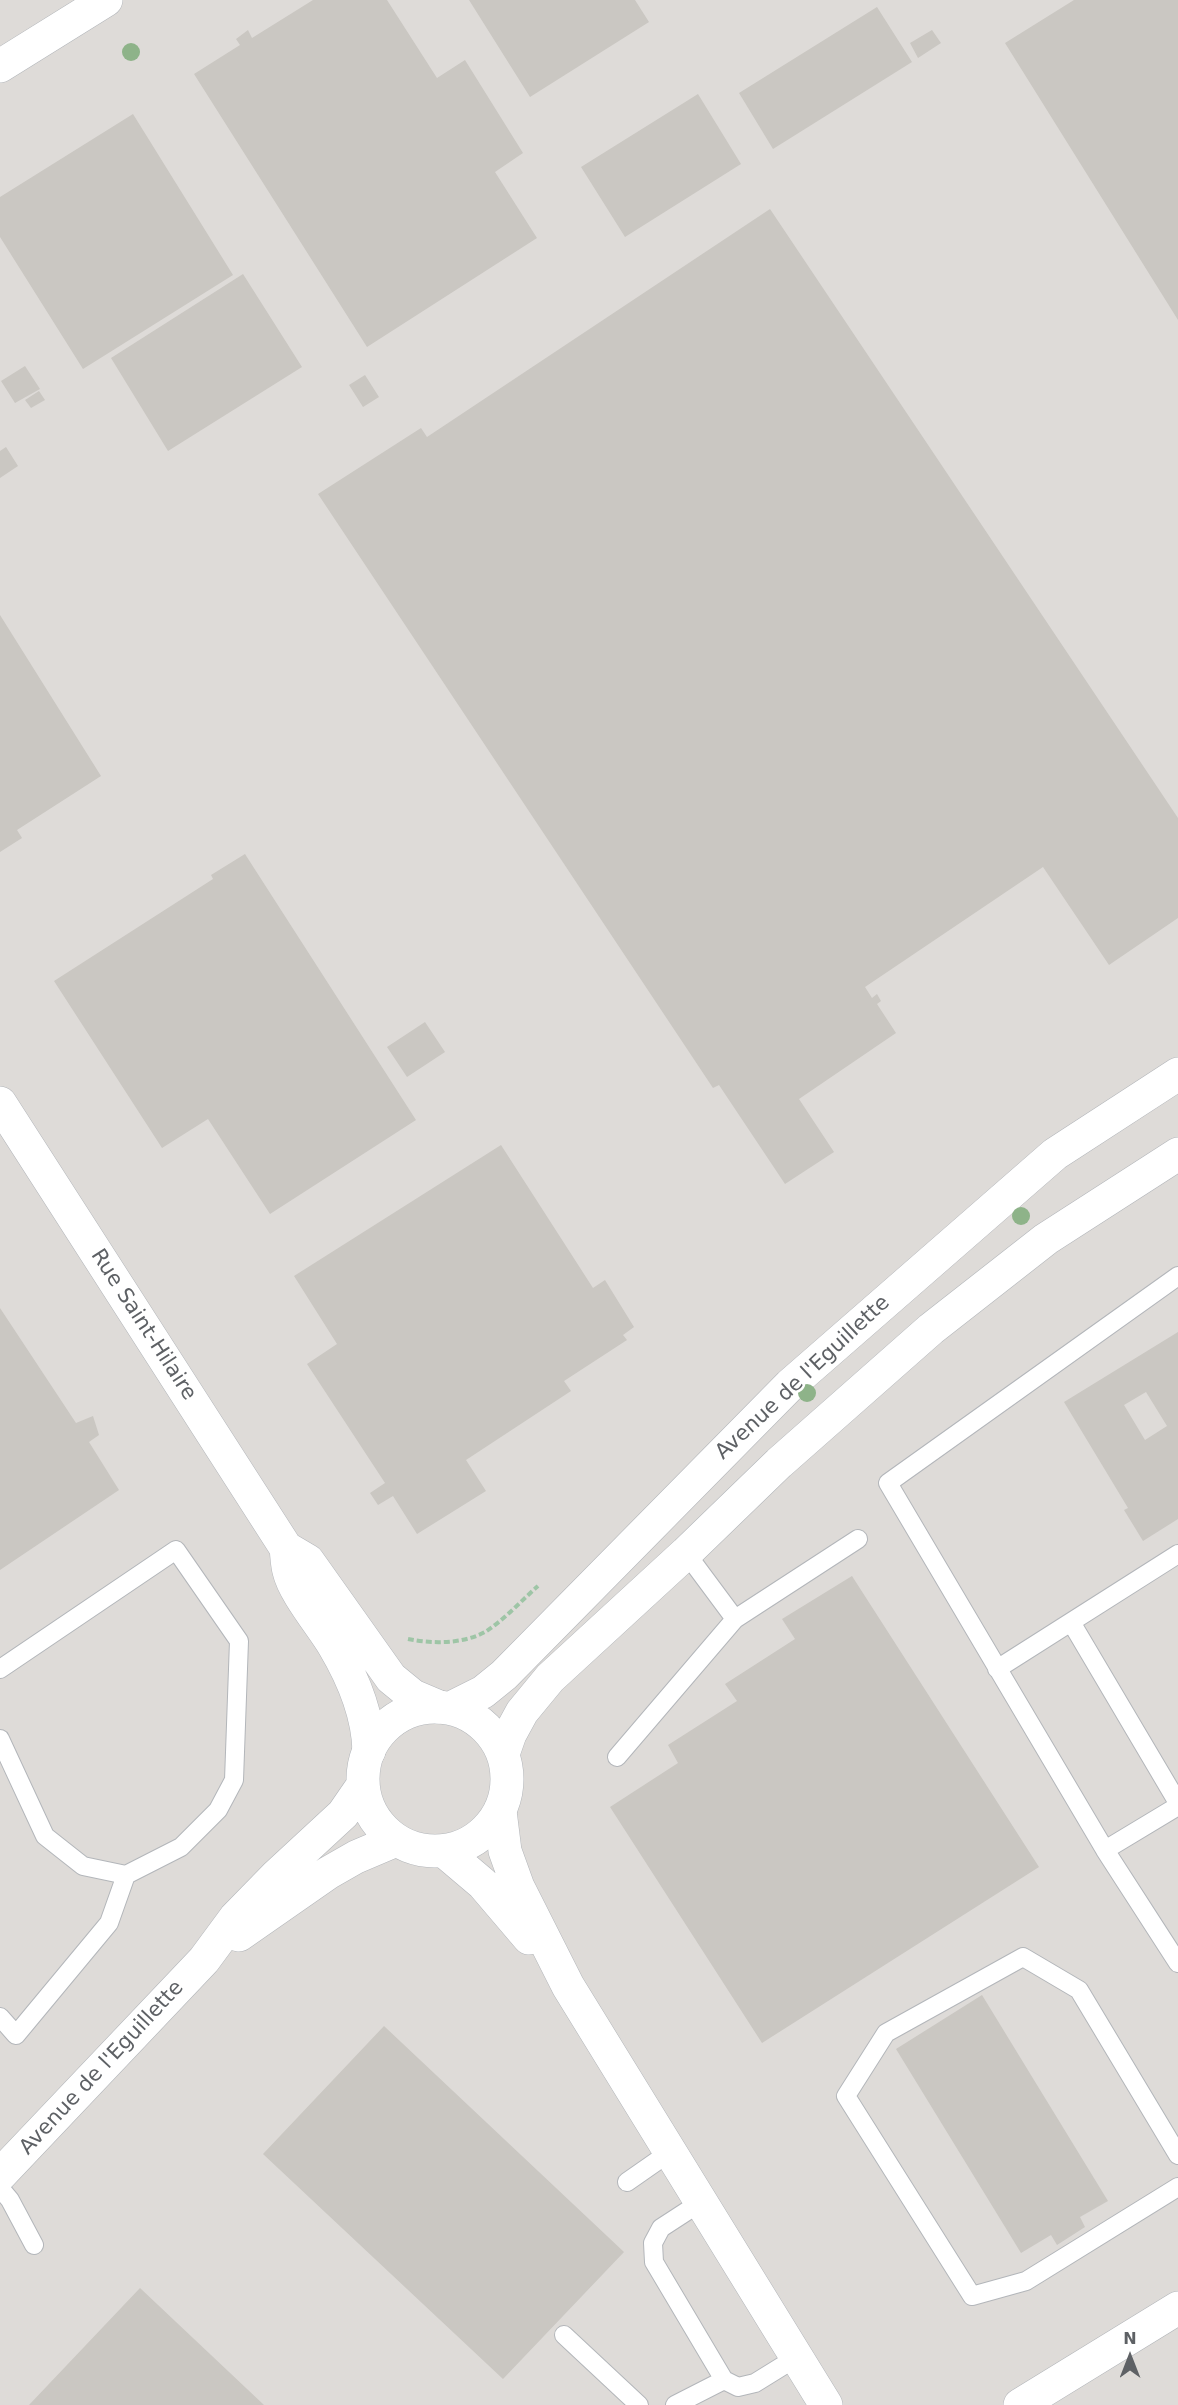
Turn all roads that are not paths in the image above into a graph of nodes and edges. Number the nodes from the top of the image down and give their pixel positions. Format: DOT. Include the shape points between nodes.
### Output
graph roads {
  1 [pos="106,0"];
  2 [pos="0,66"];
  3 [pos="1178,1074"];
  4 [pos="0,1103"];
  5 [pos="1178,1154"];
  6 [pos="1178,1276"];
  7 [pos="858,1539"];
  8 [pos="286,1548"];
  9 [pos="686,1553"];
  10 [pos="1178,1554"];
  11 [pos="735,1619"];
  12 [pos="1071,1622"];
  13 [pos="0,1669"];
  14 [pos="998,1669"];
  15 [pos="445,1708"];
  16 [pos="0,1739"];
  17 [pos="369,1751"];
  18 [pos="503,1754"];
  19 [pos="617,1757"];
  20 [pos="363,1785"];
  21 [pos="1178,1804"];
  22 [pos="500,1811"];
  23 [pos="396,1840"];
  24 [pos="1105,1850"];
  25 [pos="444,1851"];
  26 [pos="126,1875"];
  27 [pos="204,1960"];
  28 [pos="1178,1963"];
  29 [pos="568,1986"];
  30 [pos="0,2017"];
  31 [pos="670,2152"];
  32 [pos="1178,2155"];
  33 [pos="0,2175"];
  34 [pos="627,2182"];
  35 [pos="1178,2187"];
  36 [pos="0,2188"];
  37 [pos="701,2202"];
  38 [pos="34,2246"];
  39 [pos="1178,2308"];
  40 [pos="564,2335"];
  41 [pos="796,2357"];
  42 [pos="724,2380"];
  43 [pos="639,2405"];
  44 [pos="675,2405"];
  45 [pos="826,2405"];
  46 [pos="1020,2405"];
  1 -- 2 [label="street"];
  3 -- 15 [label="street, Avenue de l'Eguillette" via="1055,1154 790,1385 504,1675 483,1692"];
  4 -- 8 [label="street, Rue Saint-Hilaire"];
  5 -- 9 [label="street" via="1046,1239 931,1329 779,1463"];
  6 -- 14 [label="lane" via="888,1483"];
  7 -- 11 [label="lane"];
  8 -- 15 [label="street, Rue Saint-Hilaire" via="308,1561 391,1678 413,1696"];
  8 -- 17 [label="street, Rue Saint-Hilaire" via="289,1573 335,1647 357,1694 367,1720"];
  9 -- 11 [label="lane"];
  9 -- 18 [label="street" via="538,1691 522,1712"];
  10 -- 12 [label="lane"];
  11 -- 19 [label="lane"];
  12 -- 14 [label="lane"];
  12 -- 21 [label="lane"];
  13 -- 26 [label="lane" via="176,1550 239,1641 234,1780 218,1810 181,1847"];
  14 -- 24 [label="lane"];
  15 -- 17 [label="street" via="421,1708 403,1714 386,1726"];
  15 -- 18 [label="street" via="472,1717 485,1727"];
  16 -- 26 [label="lane" via="45,1836 83,1866"];
  17 -- 20 [label="street"];
  18 -- 22 [label="street" via="508,1773"];
  20 -- 23 [label="street" via="375,1821"];
  20 -- 27 [label="street, Avenue de l'Eguillette" via="343,1814 249,1904"];
  21 -- 24 [label="lane"];
  22 -- 25 [label="street" via="486,1830 467,1844"];
  22 -- 29 [label="street" via="505,1851 518,1887"];
  23 -- 25 [label="street" via="427,1851"];
  23 -- 27 [label="street, Avenue de l'Eguillette" via="328,1873"];
  24 -- 28 [label="lane"];
  25 -- 29 [label="street" via="483,1884"];
  26 -- 30 [label="lane" via="109,1923 16,2035"];
  27 -- 33 [label="street, Avenue de l'Eguillette"];
  29 -- 31 [label="street"];
  31 -- 34 [label="lane"];
  31 -- 37 [label="street"];
  32 -- 35 [label="lane" via="1078,1990 1023,1957 886,2033 846,2096 972,2296 1026,2281"];
  36 -- 38 [label="lane"];
  37 -- 41 [label="street"];
  37 -- 42 [label="lane" via="662,2228 653,2243 654,2262"];
  39 -- 46 [label="street"];
  40 -- 43 [label="lane"];
  41 -- 42 [label="lane" via="755,2383 738,2387"];
  41 -- 45 [label="street"];
  42 -- 44 [label="lane"];
}
